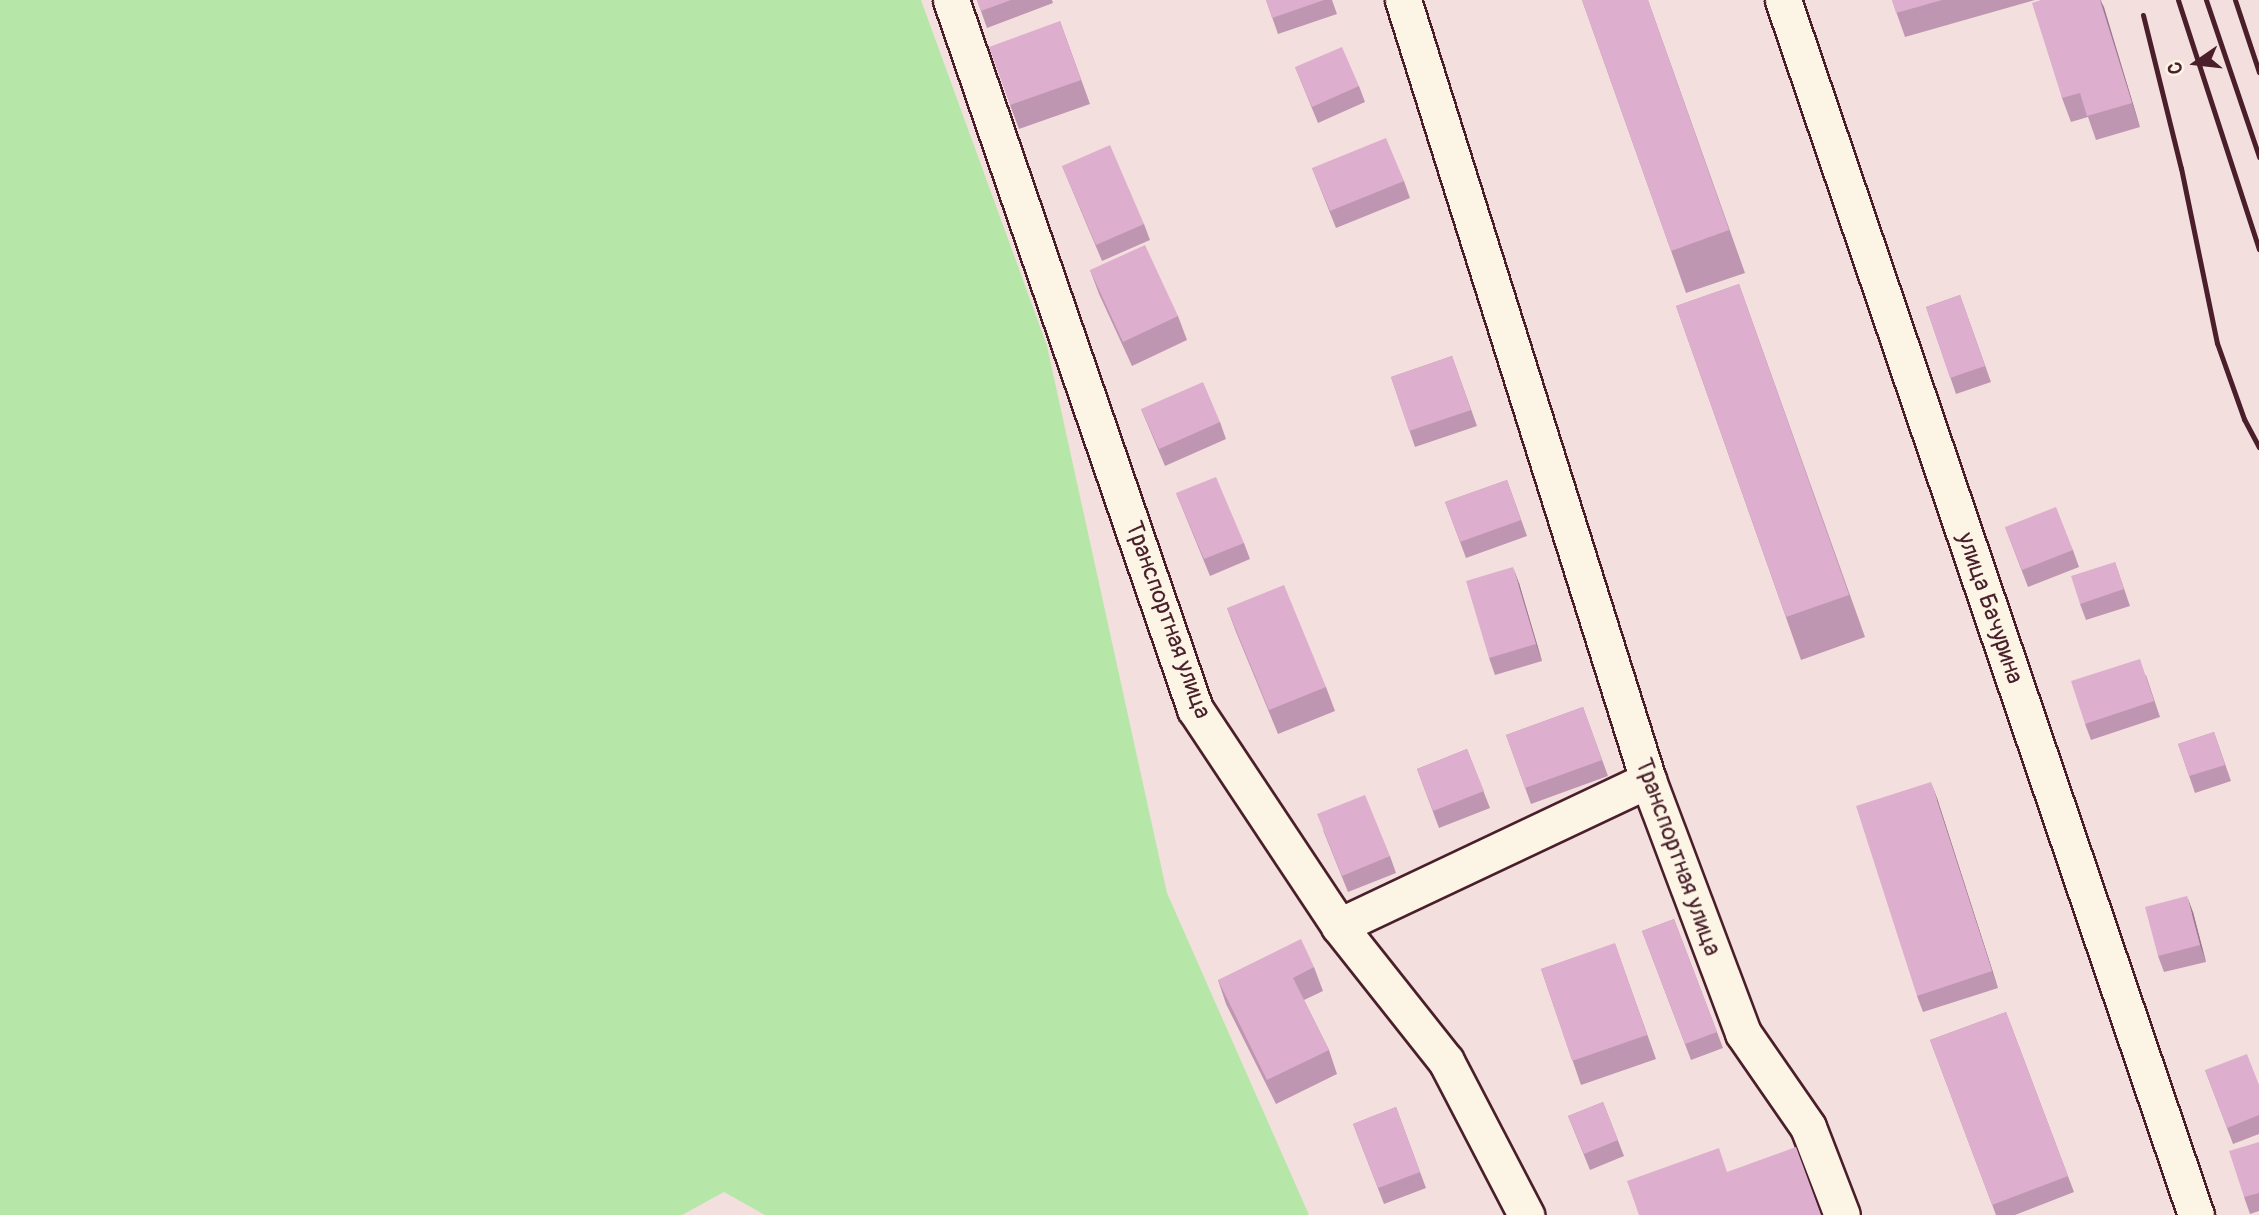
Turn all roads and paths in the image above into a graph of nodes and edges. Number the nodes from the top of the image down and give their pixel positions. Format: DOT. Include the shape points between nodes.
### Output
graph roads {
  1 [pos="951,0"];
  2 [pos="1403,0"];
  3 [pos="1783,0"];
  4 [pos="1648,780"];
  5 [pos="1339,926"];
  6 [pos="1526,1215"];
  7 [pos="1842,1215"];
  8 [pos="2196,1215"];
  1 -- 5 [label="street, Транспортная улица" via="1195,709"];
  2 -- 4 [label="street, Транспортная улица"];
  3 -- 8 [label="street, улица Бачурина"];
  4 -- 5 [label="street"];
  4 -- 7 [label="street, Транспортная улица" via="1744,1033 1808,1127"];
  5 -- 6 [label="street, Транспортная улица" via="1446,1061"];
}
